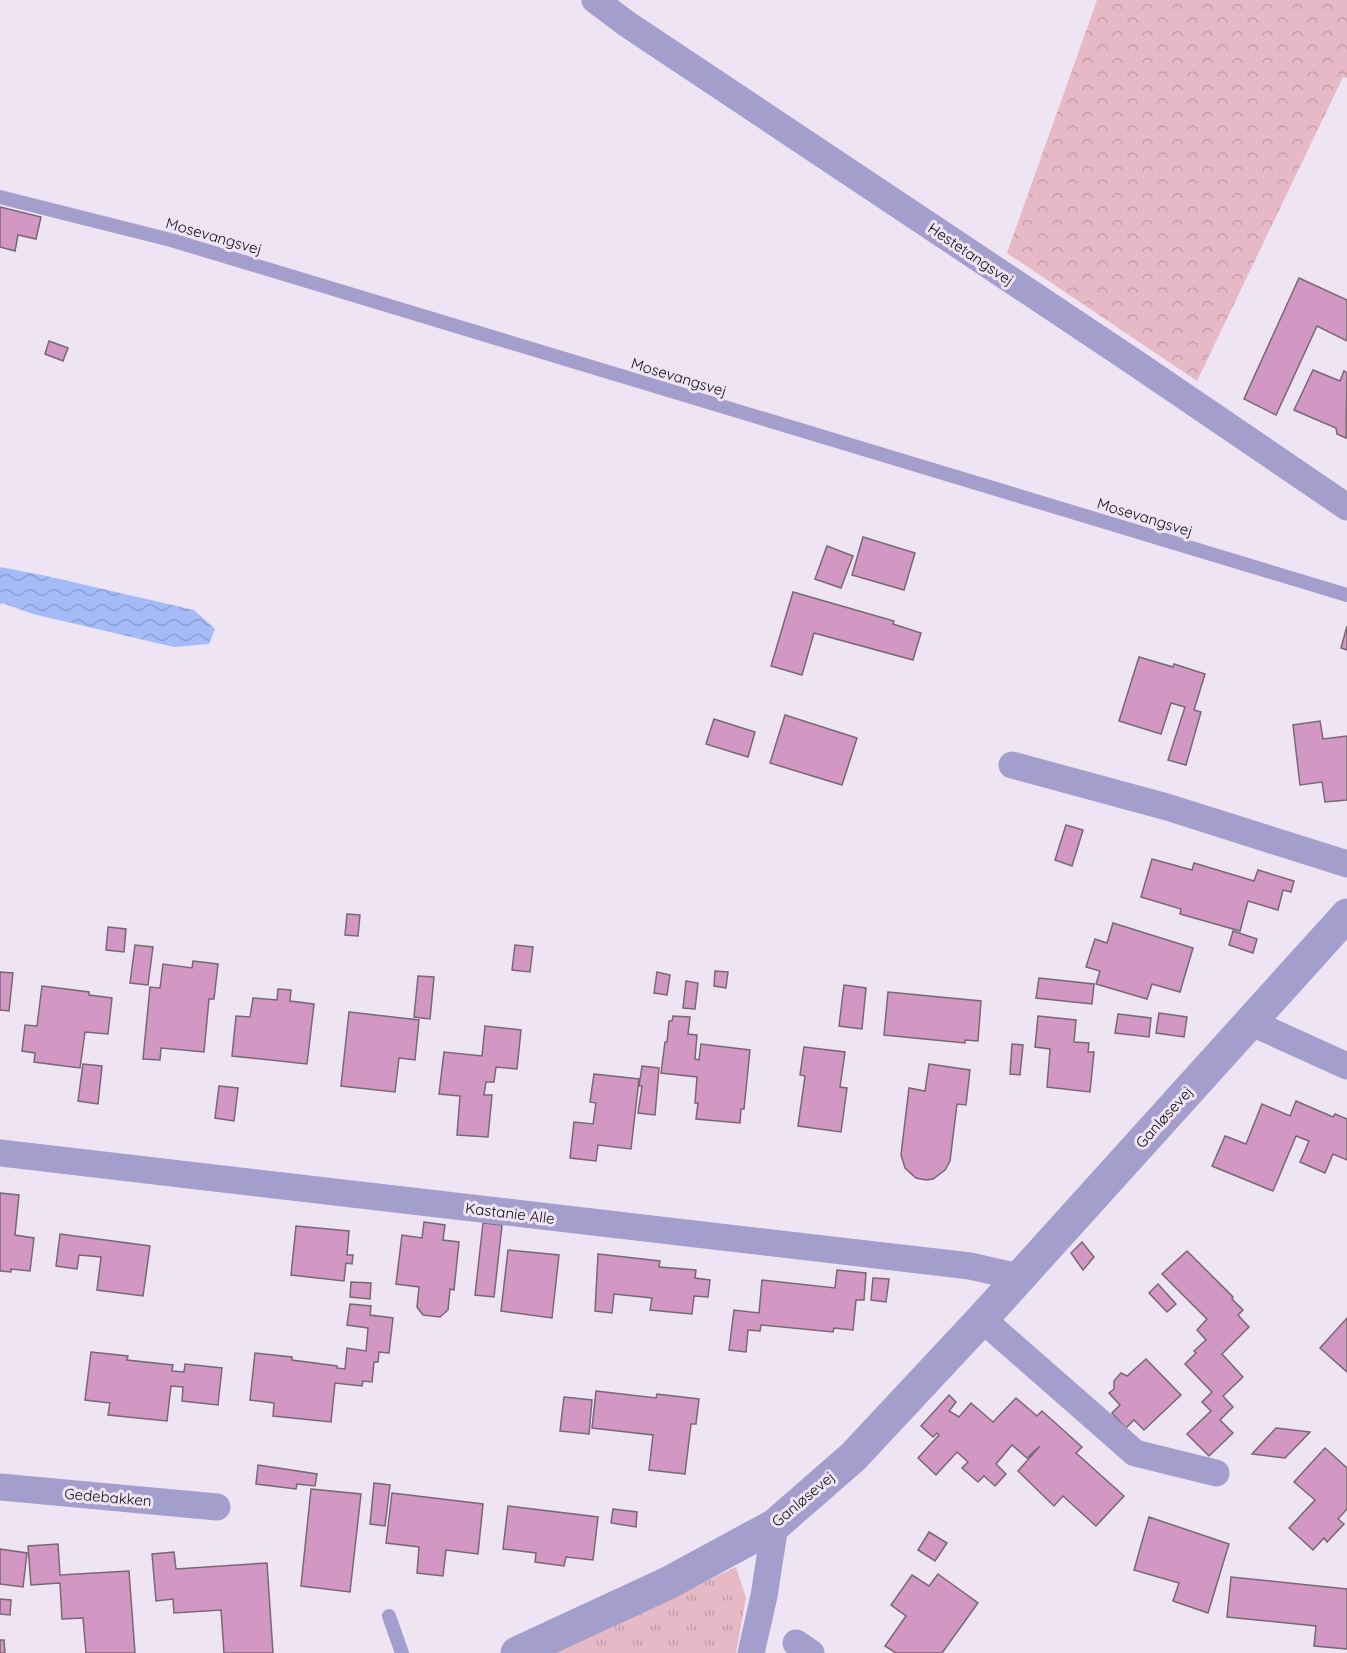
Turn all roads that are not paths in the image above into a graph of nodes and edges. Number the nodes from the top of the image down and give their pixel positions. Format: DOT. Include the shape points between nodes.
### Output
graph roads {
  1 [pos="595,0"];
  2 [pos="0,198"];
  3 [pos="1347,507"];
  4 [pos="1347,595"];
  5 [pos="1012,765"];
  6 [pos="1347,864"];
  7 [pos="1347,915"];
  8 [pos="1250,1023"];
  9 [pos="1347,1066"];
  10 [pos="0,1153"];
  11 [pos="1019,1277"];
  12 [pos="982,1319"];
  13 [pos="1216,1473"];
  14 [pos="0,1488"];
  15 [pos="217,1508"];
  16 [pos="775,1525"];
  17 [pos="389,1616"];
  18 [pos="402,1653"];
  19 [pos="517,1653"];
  20 [pos="751,1653"];
  1 -- 3 [label="street, Hestetangsvej"];
  2 -- 4 [label="lane, Mosevangsvej" via="171,240"];
  5 -- 6 [label="street" via="1167,807"];
  7 -- 8 [label="street, Ganløsevej"];
  8 -- 9 [label="street"];
  8 -- 11 [label="street, Ganløsevej"];
  10 -- 11 [label="street, Kastanie Alle" via="970,1266"];
  11 -- 12 [label="street, Ganløsevej"];
  12 -- 13 [label="street" via="1135,1453"];
  12 -- 16 [label="street, Ganløsevej" via="853,1457"];
  14 -- 15 [label="street, Gedebakken"];
  16 -- 19 [label="street, Ganløsevej" via="668,1583"];
  16 -- 20 [label="street"];
  17 -- 18 [label="lane"];
}
